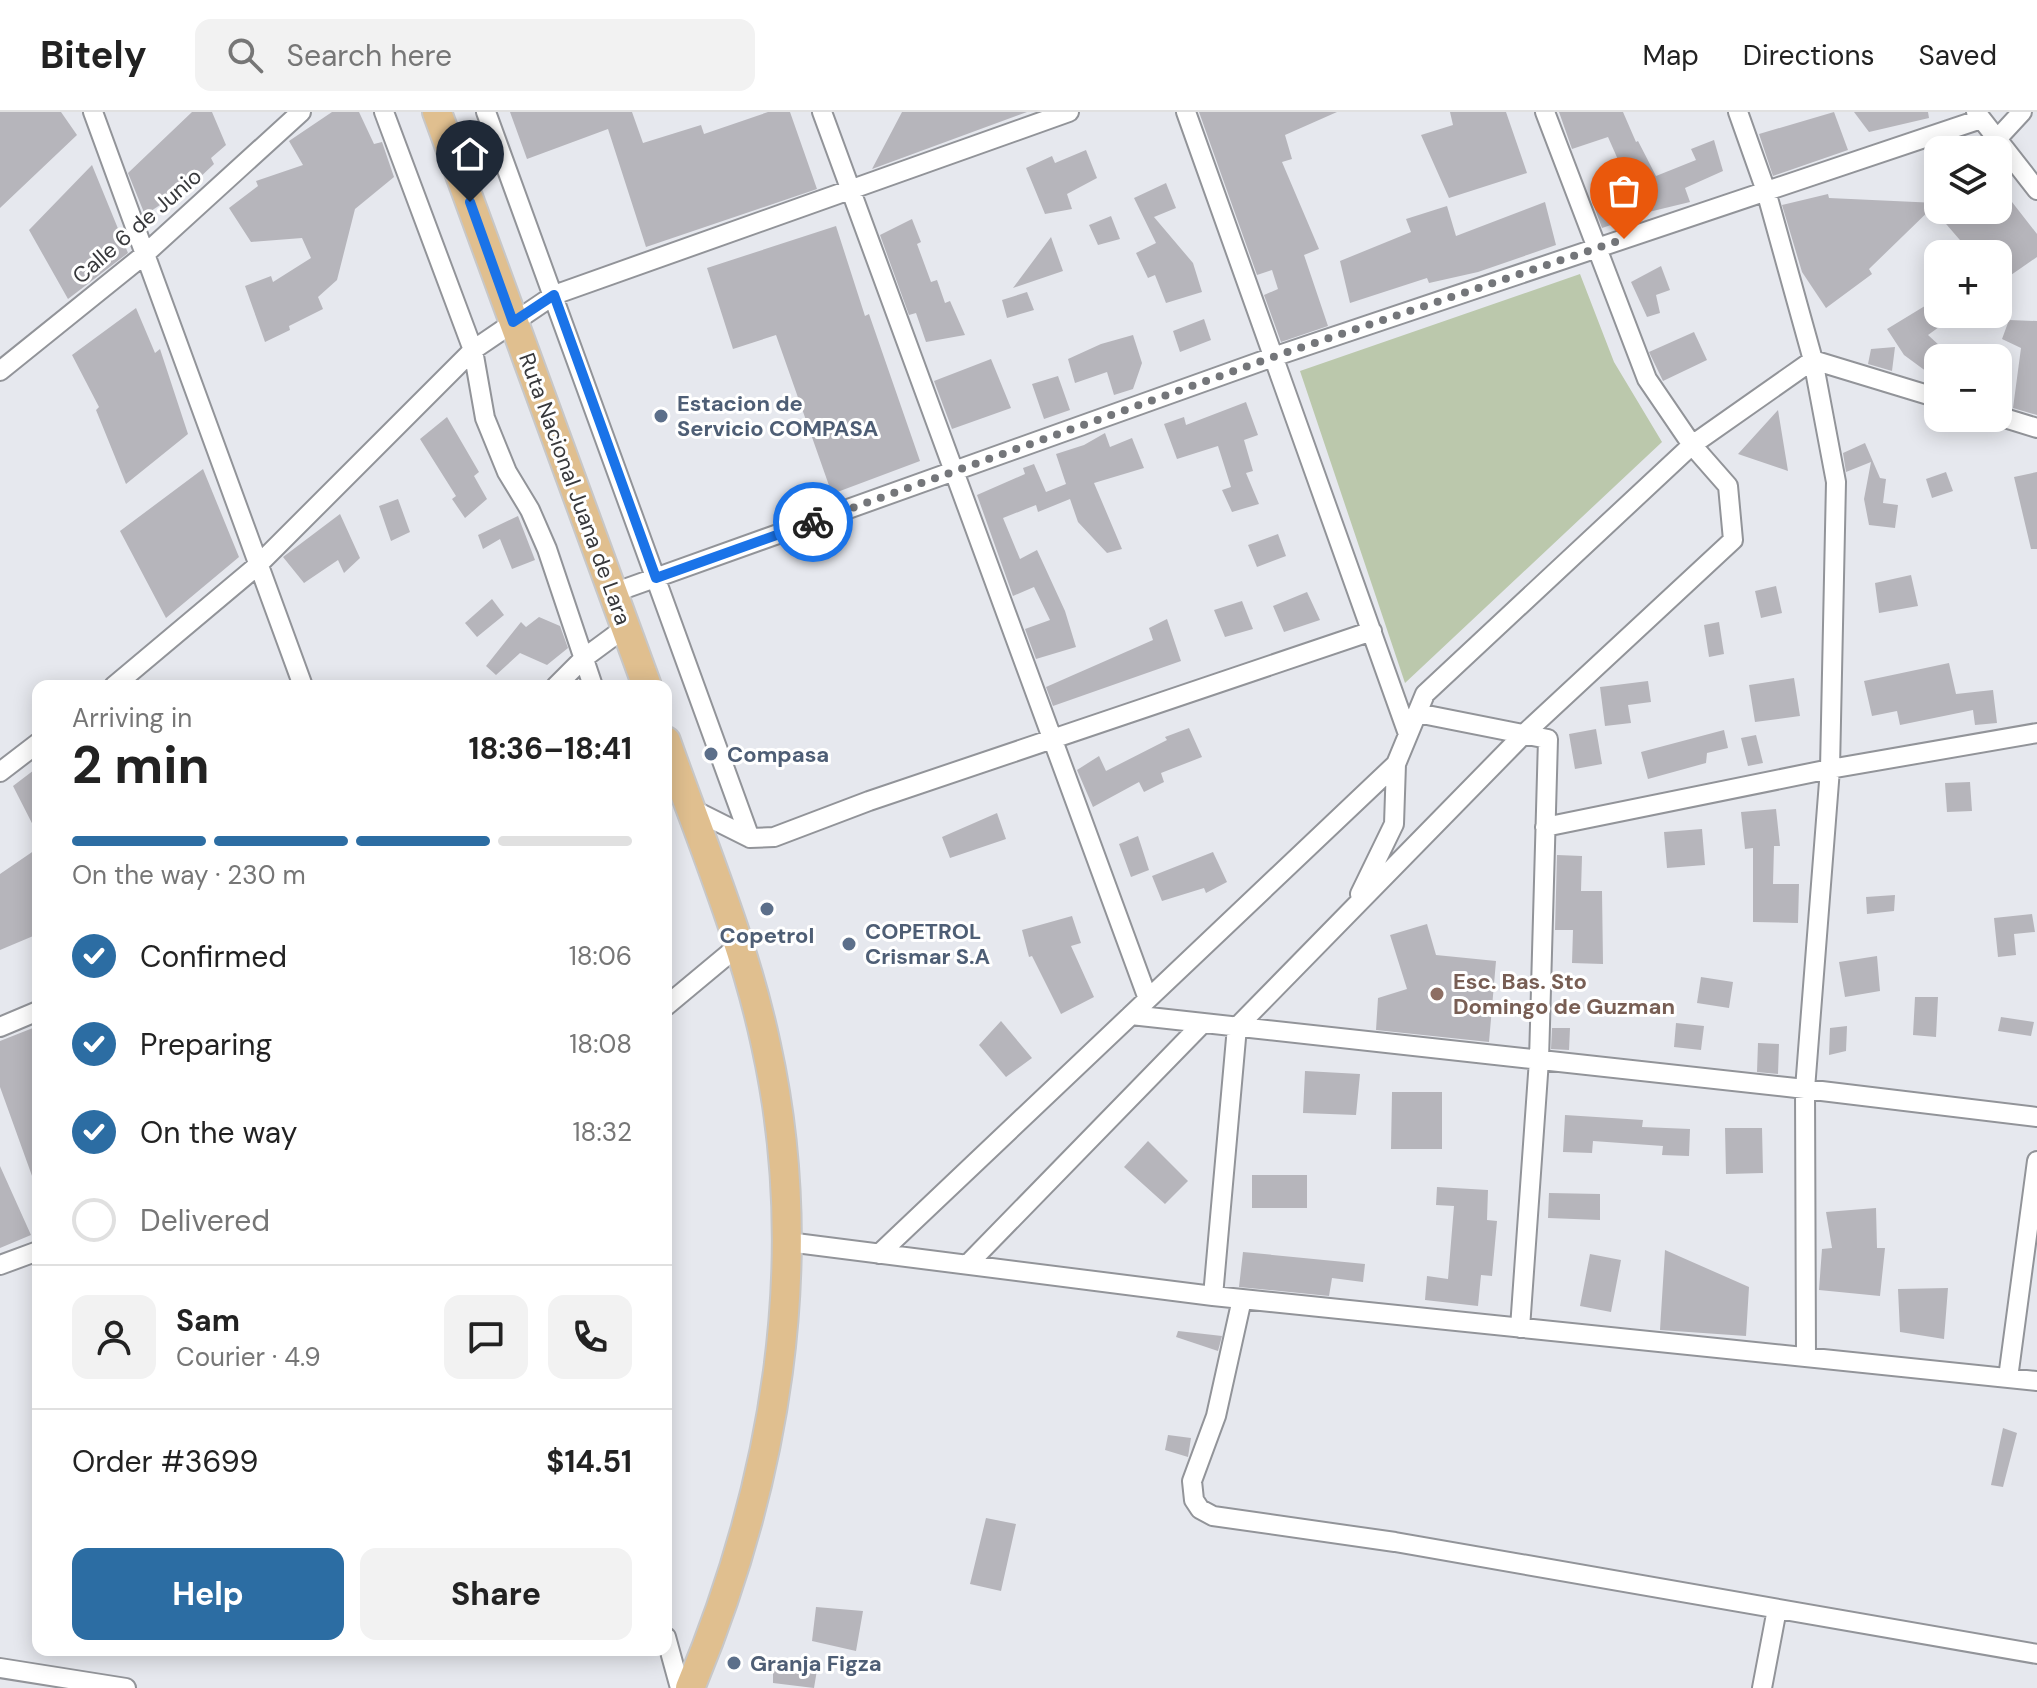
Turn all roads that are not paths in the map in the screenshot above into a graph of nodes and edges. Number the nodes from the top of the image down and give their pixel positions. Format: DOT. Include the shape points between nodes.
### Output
graph roads {
  1 [pos="93,112"];
  2 [pos="301,112"];
  3 [pos="384,112"];
  4 [pos="437,112"];
  5 [pos="486,112"];
  6 [pos="822,112"];
  7 [pos="1069,112"];
  8 [pos="1186,112"];
  9 [pos="1545,112"];
  10 [pos="1738,112"];
  11 [pos="2022,112"];
  12 [pos="1978,115"];
  13 [pos="1995,136"];
  14 [pos="2000,136"];
  15 [pos="2012,158"];
  16 [pos="850,190"];
  17 [pos="2037,190"];
  18 [pos="1766,191"];
  19 [pos="1595,248"];
  20 [pos="144,255"];
  21 [pos="554,295"];
  22 [pos="513,322"];
  23 [pos="473,350"];
  24 [pos="1273,357"];
  25 [pos="1813,360"];
  26 [pos="0,371"];
  27 [pos="1924,394"];
  28 [pos="2012,420"];
  29 [pos="2037,428"];
  30 [pos="1692,445"];
  31 [pos="954,471"];
  32 [pos="257,566"];
  33 [pos="656,578"];
  34 [pos="613,593"];
  35 [pos="626,627"];
  36 [pos="1372,631"];
  37 [pos="584,658"];
  38 [pos="121,680"];
  39 [pos="301,680"];
  40 [pos="562,680"];
  41 [pos="591,680"];
  42 [pos="645,680"];
  43 [pos="1417,713"];
  44 [pos="2037,733"];
  45 [pos="1408,734"];
  46 [pos="1524,734"];
  47 [pos="1052,739"];
  48 [pos="32,748"];
  49 [pos="1396,764"];
  50 [pos="672,765"];
  51 [pos="1830,769"];
  52 [pos="0,772"];
  53 [pos="692,809"];
  54 [pos="1545,827"];
  55 [pos="750,838"];
  56 [pos="1354,907"];
  57 [pos="738,946"];
  58 [pos="1148,999"];
  59 [pos="672,1001"];
  60 [pos="32,1014"];
  61 [pos="1131,1015"];
  62 [pos="1203,1023"];
  63 [pos="0,1027"];
  64 [pos="1237,1027"];
  65 [pos="1539,1060"];
  66 [pos="1805,1089"];
  67 [pos="2037,1117"];
  68 [pos="2037,1161"];
  69 [pos="788,1242"];
  70 [pos="32,1253"];
  71 [pos="879,1254"];
  72 [pos="968,1264"];
  73 [pos="0,1265"];
  74 [pos="1213,1296"];
  75 [pos="1242,1299"];
  76 [pos="1520,1328"];
  77 [pos="1806,1357"];
  78 [pos="2008,1378"];
  79 [pos="2037,1381"];
  80 [pos="1777,1609"];
  81 [pos="2037,1654"];
  82 [pos="671,1656"];
  83 [pos="0,1668"];
  84 [pos="126,1688"];
  85 [pos="680,1688"];
  86 [pos="690,1688"];
  87 [pos="1762,1688"];
  1 -- 20 [label="street"];
  2 -- 20 [label="street, Calle 6 de Junio"];
  3 -- 23 [label="street"];
  4 -- 22 [label="highway, Ruta Nacional Juana de Lara"];
  5 -- 21 [label="street"];
  6 -- 16 [label="street"];
  7 -- 16 [label="street"];
  8 -- 24 [label="street"];
  9 -- 19 [label="street"];
  10 -- 18 [label="street"];
  11 -- 14 [label="street"];
  12 -- 13 [label="street"];
  12 -- 18 [label="street"];
  15 -- 17 [label="street"];
  16 -- 21 [label="street"];
  16 -- 31 [label="street"];
  18 -- 19 [label="street"];
  18 -- 25 [label="street"];
  19 -- 24 [label="street"];
  19 -- 30 [label="street" via="1647,379"];
  20 -- 26 [label="street, Calle 6 de Junio"];
  20 -- 32 [label="street"];
  21 -- 22 [label="street"];
  21 -- 33 [label="street"];
  22 -- 23 [label="street"];
  22 -- 34 [label="highway, Ruta Nacional Juana de Lara"];
  23 -- 32 [label="street"];
  23 -- 37 [label="street" via="485,418 547,549"];
  24 -- 31 [label="street"];
  24 -- 36 [label="street"];
  25 -- 27 [label="street"];
  25 -- 30 [label="street"];
  25 -- 51 [label="street" via="1836,482"];
  28 -- 29 [label="street"];
  30 -- 43 [label="street" via="1425,694"];
  30 -- 46 [label="street" via="1728,486 1733,540"];
  31 -- 33 [label="street"];
  31 -- 47 [label="street"];
  32 -- 38 [label="street"];
  32 -- 39 [label="street"];
  33 -- 34 [label="street"];
  33 -- 55 [label="street"];
  34 -- 35 [label="highway, Ruta Nacional Juana de Lara"];
  35 -- 37 [label="street"];
  35 -- 42 [label="highway, Ruta Nacional Juana de Lara"];
  36 -- 45 [label="street"];
  36 -- 47 [label="street"];
  37 -- 40 [label="street"];
  37 -- 41 [label="street"];
  43 -- 45 [label="street"];
  43 -- 46 [label="street"];
  44 -- 51 [label="street"];
  45 -- 49 [label="street"];
  46 -- 54 [label="street" via="1548,739"];
  46 -- 56 [label="street"];
  47 -- 55 [label="street" via="774,837"];
  47 -- 58 [label="street"];
  48 -- 52 [label="street"];
  49 -- 56 [label="street" via="1394,824"];
  49 -- 58 [label="street"];
  50 -- 53 [label="highway"];
  51 -- 54 [label="street"];
  51 -- 66 [label="street"];
  53 -- 55 [label="street"];
  53 -- 57 [label="highway"];
  54 -- 65 [label="street"];
  56 -- 64 [label="street"];
  57 -- 59 [label="street"];
  57 -- 69 [label="highway" via="766,1045 782,1140"];
  58 -- 61 [label="street"];
  60 -- 63 [label="street"];
  61 -- 62 [label="street"];
  61 -- 71 [label="street"];
  62 -- 64 [label="street"];
  62 -- 72 [label="street"];
  64 -- 65 [label="street"];
  64 -- 74 [label="street"];
  65 -- 66 [label="street"];
  65 -- 76 [label="street"];
  66 -- 67 [label="street"];
  66 -- 77 [label="street"];
  68 -- 78 [label="street"];
  69 -- 71 [label="street"];
  69 -- 86 [label="highway" via="782,1359 769,1436 735,1570"];
  70 -- 73 [label="street"];
  71 -- 72 [label="street"];
  72 -- 74 [label="street"];
  74 -- 75 [label="street"];
  75 -- 76 [label="street"];
  75 -- 80 [label="street" via="1216,1416 1192,1481 1200,1509 1213,1516"];
  76 -- 77 [label="street"];
  77 -- 78 [label="street"];
  78 -- 79 [label="street"];
  80 -- 81 [label="street"];
  80 -- 87 [label="street"];
  82 -- 85 [label="street"];
  83 -- 84 [label="street"];
}
